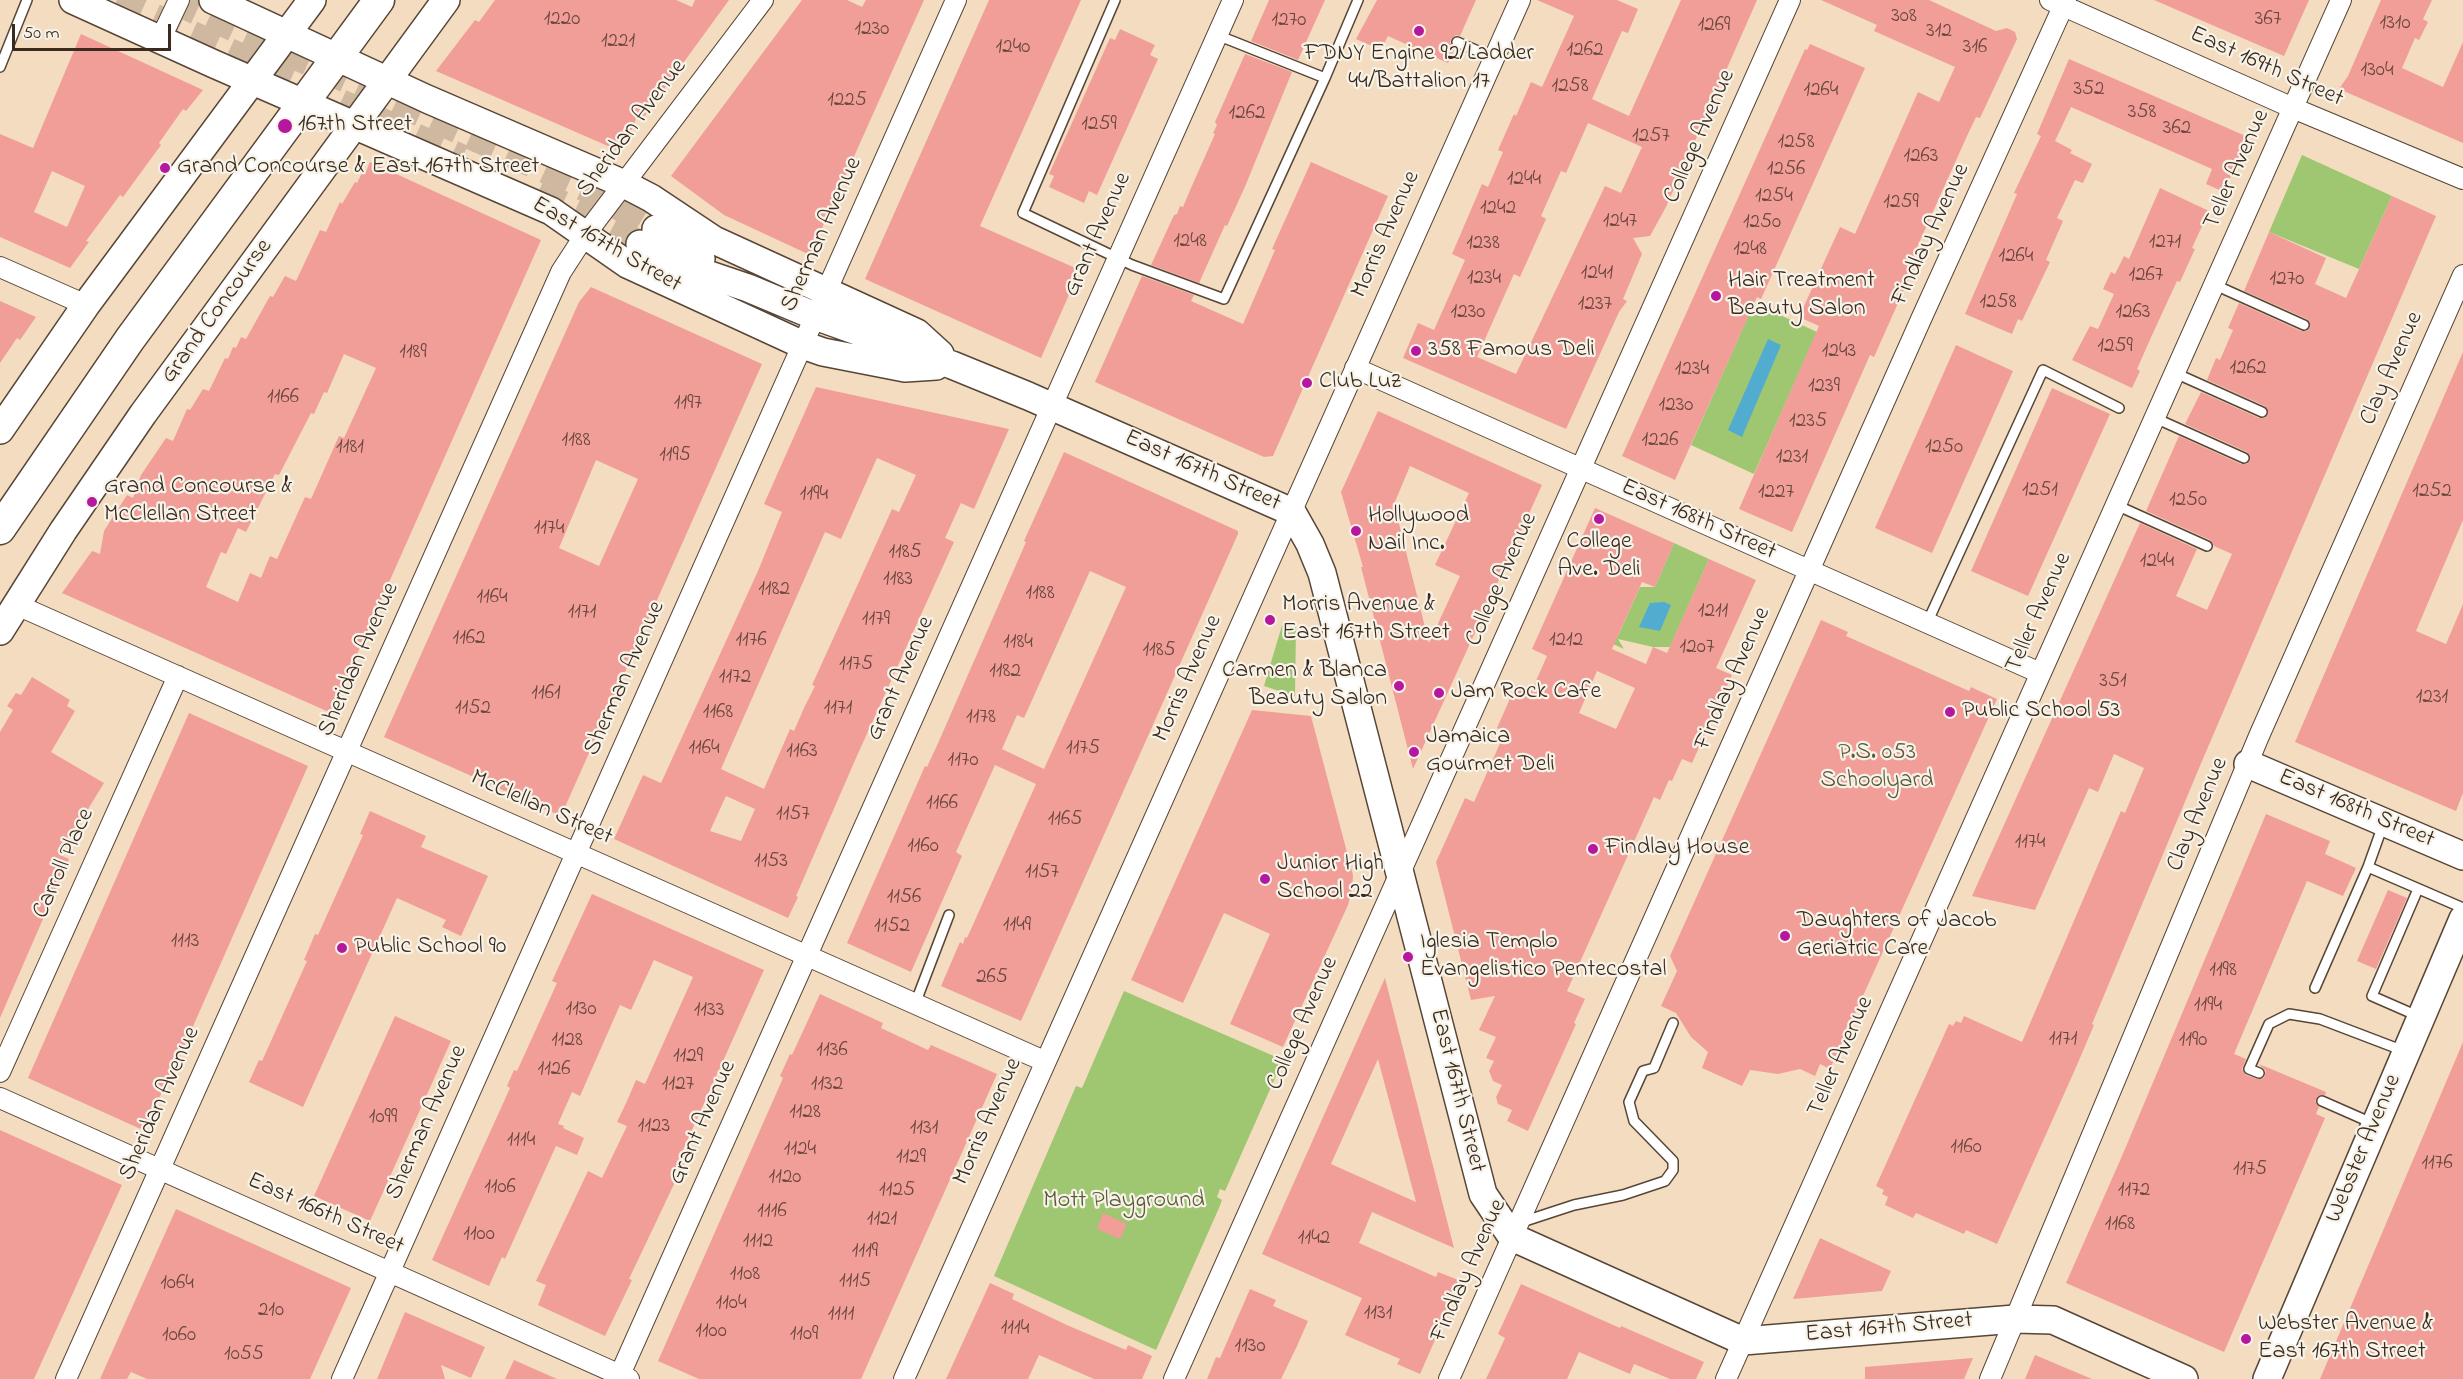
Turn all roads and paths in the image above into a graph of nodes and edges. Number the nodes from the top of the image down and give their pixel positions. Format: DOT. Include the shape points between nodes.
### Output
graph roads {
  1 [pos="27,0"];
  2 [pos="73,0"];
  3 [pos="178,0"];
  4 [pos="213,0"];
  5 [pos="312,0"];
  6 [pos="379,0"];
  7 [pos="446,0"];
  8 [pos="763,0"];
  9 [pos="956,0"];
  10 [pos="1115,0"];
  11 [pos="1233,0"];
  12 [pos="1358,0"];
  13 [pos="1520,0"];
  14 [pos="1790,0"];
  15 [pos="2341,0"];
  16 [pos="2060,2"];
  17 [pos="286,34"];
  18 [pos="1217,35"];
  19 [pos="160,40"];
  20 [pos="1457,42"];
  21 [pos="337,58"];
  22 [pos="1494,58"];
  23 [pos="0,67"];
  24 [pos="1325,78"];
  25 [pos="387,80"];
  26 [pos="252,81"];
  27 [pos="303,103"];
  28 [pos="2293,108"];
  29 [pos="353,126"];
  30 [pos="2463,179"];
  31 [pos="624,184"];
  32 [pos="585,235"];
  33 [pos="648,237"];
  34 [pos="1117,259"];
  35 [pos="0,267"];
  36 [pos="2463,275"];
  37 [pos="2215,285"];
  38 [pos="826,292"];
  39 [pos="86,305"];
  40 [pos="815,316"];
  41 [pos="2304,325"];
  42 [pos="803,345"];
  43 [pos="952,365"];
  44 [pos="1355,368"];
  45 [pos="2175,374"];
  46 [pos="1051,406"];
  47 [pos="2119,408"];
  48 [pos="2262,412"];
  49 [pos="2155,418"];
  50 [pos="0,430"];
  51 [pos="2244,458"];
  52 [pos="1581,469"];
  53 [pos="2116,505"];
  54 [pos="1292,512"];
  55 [pos="0,529"];
  56 [pos="2207,546"];
  57 [pos="1810,572"];
  58 [pos="16,605"];
  59 [pos="1927,623"];
  60 [pos="0,631"];
  61 [pos="2040,673"];
  62 [pos="178,676"];
  63 [pos="347,751"];
  64 [pos="2248,764"];
  65 [pos="2384,823"];
  66 [pos="576,852"];
  67 [pos="2463,856"];
  68 [pos="2368,867"];
  69 [pos="1399,872"];
  70 [pos="2418,889"];
  71 [pos="2463,908"];
  72 [pos="949,915"];
  73 [pos="2463,919"];
  74 [pos="807,956"];
  75 [pos="2315,988"];
  76 [pos="915,1004"];
  77 [pos="2421,1018"];
  78 [pos="1673,1023"];
  79 [pos="2407,1052"];
  80 [pos="1044,1061"];
  81 [pos="0,1072"];
  82 [pos="2259,1073"];
  83 [pos="0,1098"];
  84 [pos="2322,1101"];
  85 [pos="2376,1125"];
  86 [pos="160,1169"];
  87 [pos="1516,1230"];
  88 [pos="390,1272"];
  89 [pos="2015,1318"];
  90 [pos="1743,1341"];
  91 [pos="622,1378"];
  92 [pos="66,1379"];
  93 [pos="342,1379"];
  94 [pos="904,1379"];
  95 [pos="1174,1379"];
  96 [pos="1449,1379"];
  97 [pos="1726,1379"];
  98 [pos="1990,1379"];
  99 [pos="2184,1379"];
  100 [pos="2267,1379"];
  1 -- 23 [label="lane"];
  2 -- 19 [label="street, East 167th Street"];
  3 -- 19 [label="street"];
  4 -- 17 [label="street, East 167th Street"];
  5 -- 17 [label="street"];
  6 -- 21 [label="main road"];
  7 -- 25 [label="street, Grand Concourse"];
  8 -- 31 [label="street, Sheridan Avenue"];
  9 -- 38 [label="street, Sherman Avenue"];
  10 -- 34 [label="lane" via="1023,213"];
  11 -- 18 [label="street, Grant Avenue"];
  12 -- 24 [label="lane"];
  13 -- 22 [label="street, Morris Avenue"];
  14 -- 52 [label="street, College Avenue"];
  15 -- 28 [label="street, Teller Avenue"];
  16 -- 28 [label="street, East 169th Street"];
  16 -- 57 [label="street, Findlay Avenue"];
  17 -- 21 [label="street, East 167th Street"];
  17 -- 26 [label="street"];
  18 -- 24 [label="lane"];
  18 -- 34 [label="street, Grant Avenue"];
  19 -- 26 [label="street, East 167th Street"];
  20 -- 22 [label="lane"];
  21 -- 25 [label="street, East 167th Street"];
  21 -- 27 [label="main road"];
  22 -- 44 [label="street, Morris Avenue"];
  24 -- 34 [label="lane" via="1224,299"];
  25 -- 29 [label="street, Grand Concourse"];
  25 -- 31 [label="street, East 167th Street"];
  26 -- 27 [label="street, East 167th Street"];
  26 -- 39 [label="street"];
  27 -- 29 [label="street, East 167th Street"];
  27 -- 55 [label="main road" via="104,374"];
  28 -- 30 [label="street, East 169th Street"];
  28 -- 37 [label="street, Teller Avenue"];
  29 -- 32 [label="street, East 167th Street" via="551,211"];
  29 -- 58 [label="street, Grand Concourse" via="143,414"];
  31 -- 32 [label="street, Sheridan Avenue"];
  31 -- 38 [label="street, East 167th Street" via="714,240"];
  32 -- 42 [label="street, East 167th Street" via="642,272"];
  32 -- 63 [label="street, Sheridan Avenue" via="561,272"];
  33 -- 40 [label="street, East 167th Street" via="748,288"];
  34 -- 46 [label="street, Grant Avenue"];
  35 -- 39 [label="street"];
  36 -- 64 [label="street, Clay Avenue"];
  37 -- 41 [label="lane"];
  37 -- 45 [label="street, Teller Avenue"];
  38 -- 40 [label="street, Sherman Avenue"];
  38 -- 43 [label="street, East 167th Street" via="917,333"];
  39 -- 50 [label="street"];
  40 -- 42 [label="street, Sherman Avenue"];
  40 -- 43 [label="street, East 167th Street"];
  42 -- 43 [label="street, East 167th Street" via="905,368"];
  42 -- 66 [label="street, Sherman Avenue"];
  43 -- 46 [label="street, East 167th Street"];
  44 -- 52 [label="street, East 168th Street"];
  44 -- 54 [label="street, Morris Avenue"];
  45 -- 48 [label="lane"];
  45 -- 49 [label="street, Teller Avenue"];
  46 -- 54 [label="street, East 167th Street"];
  46 -- 74 [label="street, Grant Avenue"];
  47 -- 59 [label="lane" via="2043,370"];
  49 -- 51 [label="lane"];
  49 -- 53 [label="street, Teller Avenue"];
  52 -- 57 [label="street, East 168th Street"];
  52 -- 69 [label="street, College Avenue"];
  53 -- 56 [label="lane"];
  53 -- 61 [label="street, Teller Avenue"];
  54 -- 69 [label="street, East 167th Street" via="1322,573"];
  54 -- 80 [label="street, Morris Avenue"];
  57 -- 59 [label="street, East 168th Street"];
  57 -- 87 [label="street, Findlay Avenue"];
  58 -- 60 [label="street, Grand Concourse"];
  58 -- 62 [label="street, McClellan Street"];
  59 -- 61 [label="street, East 168th Street"];
  61 -- 90 [label="street, Teller Avenue"];
  62 -- 63 [label="street, McClellan Street"];
  62 -- 81 [label="street, Carroll Place"];
  63 -- 66 [label="street, McClellan Street"];
  63 -- 86 [label="street, Sheridan Avenue"];
  64 -- 65 [label="street, East 168th Street"];
  64 -- 89 [label="street, Clay Avenue"];
  65 -- 67 [label="street, East 168th Street"];
  65 -- 68 [label="lane"];
  66 -- 74 [label="street, McClellan Street"];
  66 -- 88 [label="street, Sherman Avenue"];
  68 -- 70 [label="lane"];
  68 -- 75 [label="lane"];
  69 -- 87 [label="street, East 167th Street" via="1483,1194"];
  69 -- 95 [label="street, College Avenue"];
  70 -- 71 [label="lane"];
  70 -- 77 [label="lane" via="2372,996"];
  72 -- 76 [label="lane"];
  73 -- 77 [label="street, Webster Avenue"];
  74 -- 76 [label="street, McClellan Street"];
  74 -- 91 [label="street, Grant Avenue"];
  76 -- 80 [label="street, McClellan Street"];
  77 -- 79 [label="street, Webster Avenue"];
  78 -- 87 [label="lane" via="1654,1068 1643,1071 1629,1102 1634,1121 1673,1161 1673,1170 1665,1181 1623,1196 1574,1205"];
  79 -- 82 [label="lane" via="2320,1019 2289,1014 2269,1024 2249,1069"];
  79 -- 85 [label="street, Webster Avenue"];
  80 -- 94 [label="street, Morris Avenue"];
  83 -- 86 [label="street, East 166th Street"];
  84 -- 85 [label="lane"];
  85 -- 100 [label="street, Webster Avenue"];
  86 -- 88 [label="street, East 166th Street"];
  86 -- 92 [label="street, Sheridan Avenue"];
  87 -- 90 [label="street, East 167th Street"];
  87 -- 96 [label="street, Findlay Avenue"];
  88 -- 91 [label="street, East 166th Street"];
  88 -- 93 [label="street, Sherman Avenue"];
  89 -- 90 [label="street, East 167th Street"];
  89 -- 98 [label="street, Clay Avenue"];
  89 -- 99 [label="street, East 167th Street" via="2053,1320"];
  90 -- 97 [label="street, Teller Avenue"];
}
